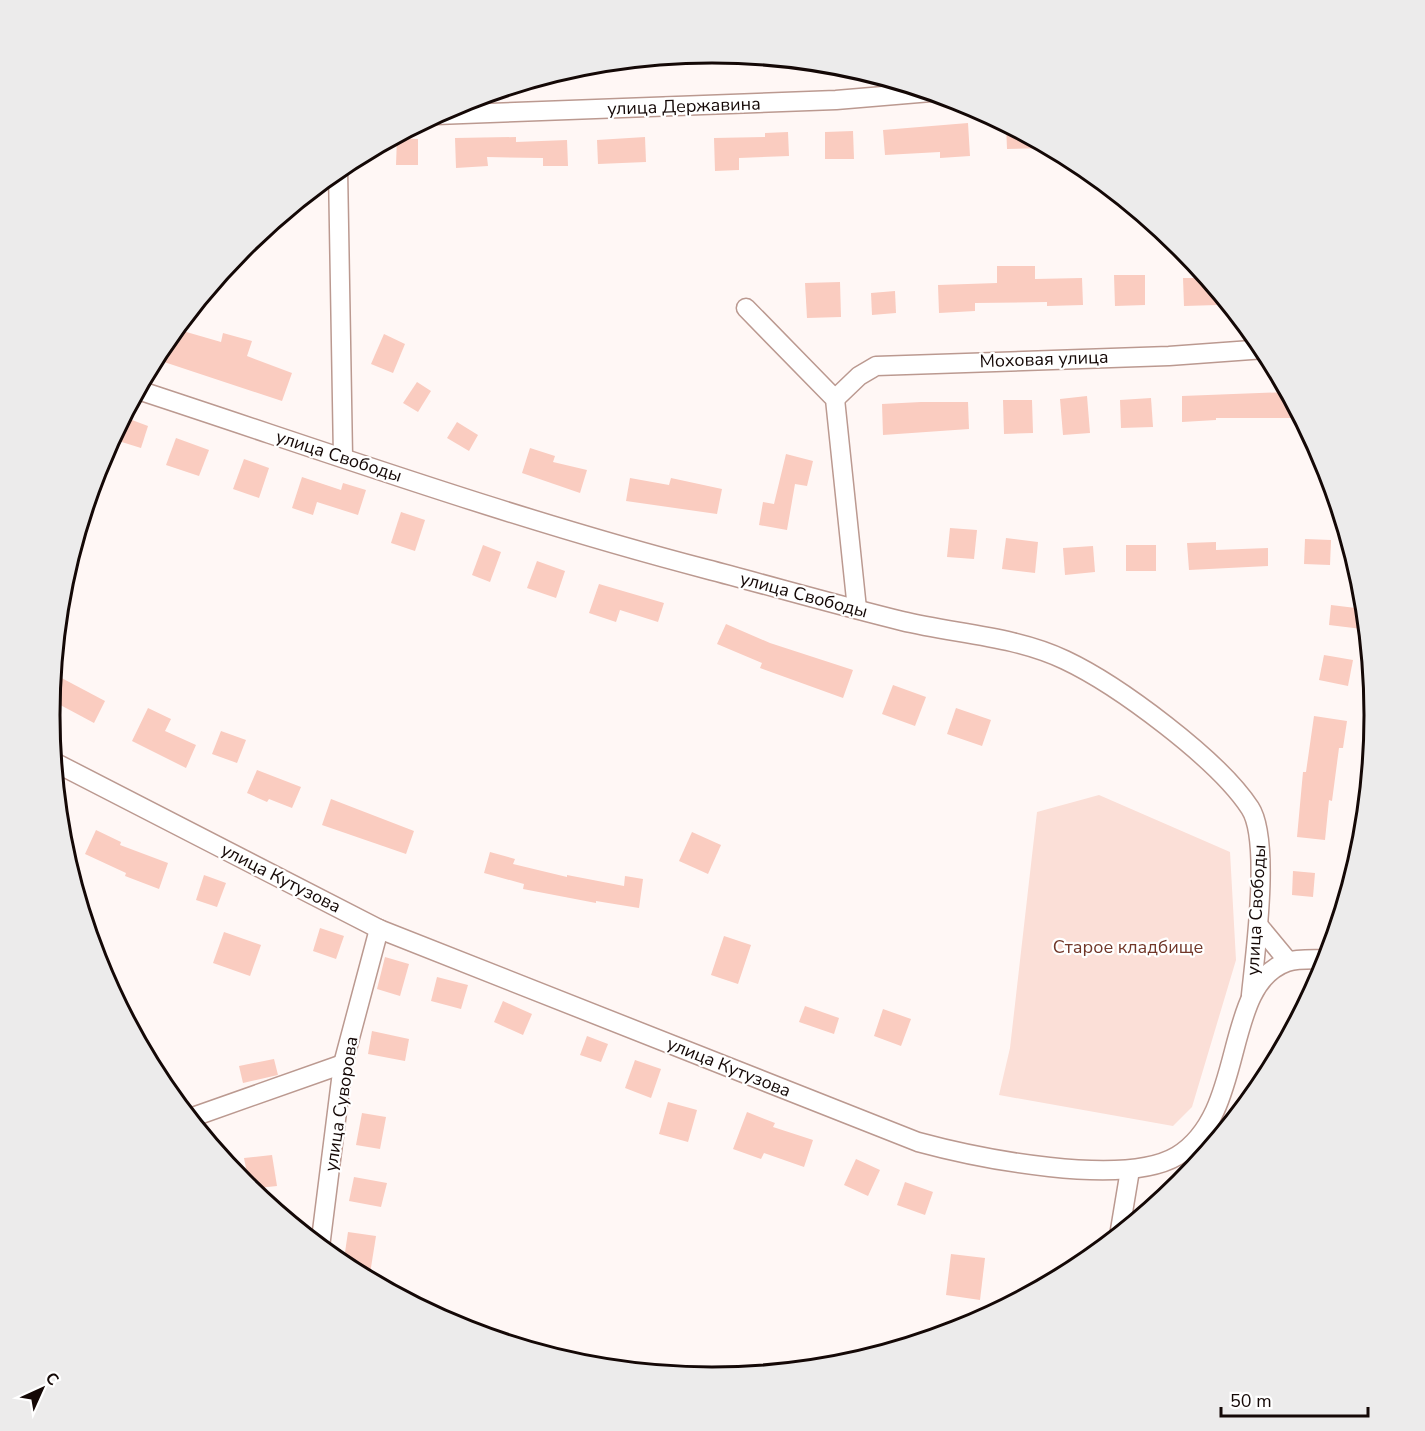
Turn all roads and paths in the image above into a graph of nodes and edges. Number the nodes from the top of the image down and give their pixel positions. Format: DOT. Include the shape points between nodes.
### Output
graph roads {
  1 [pos="909,94"];
  2 [pos="461,114"];
  3 [pos="338,181"];
  4 [pos="746,308"];
  5 [pos="1253,350"];
  6 [pos="145,392"];
  7 [pos="835,399"];
  8 [pos="343,457"];
  9 [pos="857,609"];
  10 [pos="62,766"];
  11 [pos="1259,926"];
  12 [pos="379,928"];
  13 [pos="1317,960"];
  14 [pos="1288,961"];
  15 [pos="1251,995"];
  16 [pos="343,1064"];
  17 [pos="197,1116"];
  18 [pos="1130,1170"];
  19 [pos="1121,1224"];
  20 [pos="321,1237"];
  1 -- 2 [label="street, улица Державина"];
  3 -- 8 [label="street"];
  4 -- 7 [label="street"];
  5 -- 7 [label="street, Моховая улица" via="876,366 859,375"];
  6 -- 8 [label="street, улица Свободы"];
  7 -- 9 [label="street"];
  8 -- 9 [label="street, улица Свободы" via="601,541"];
  9 -- 11 [label="street, улица Свободы" via="1039,649 1096,677 1163,725 1220,774 1251,809 1260,842"];
  10 -- 12 [label="street, улица Кутузова"];
  11 -- 14 [label="street"];
  11 -- 15 [label="street, улица Свободы"];
  12 -- 16 [label="street, улица Суворова"];
  12 -- 18 [label="street, улица Кутузова" via="918,1142 975,1156 1086,1171"];
  13 -- 14 [label="street"];
  14 -- 15 [label="street, улица Кутузова" via="1272,970"];
  15 -- 18 [label="street, улица Кутузова" via="1216,1113 1205,1132 1175,1157"];
  16 -- 17 [label="street"];
  16 -- 20 [label="street, улица Суворова"];
  18 -- 19 [label="street"];
}
